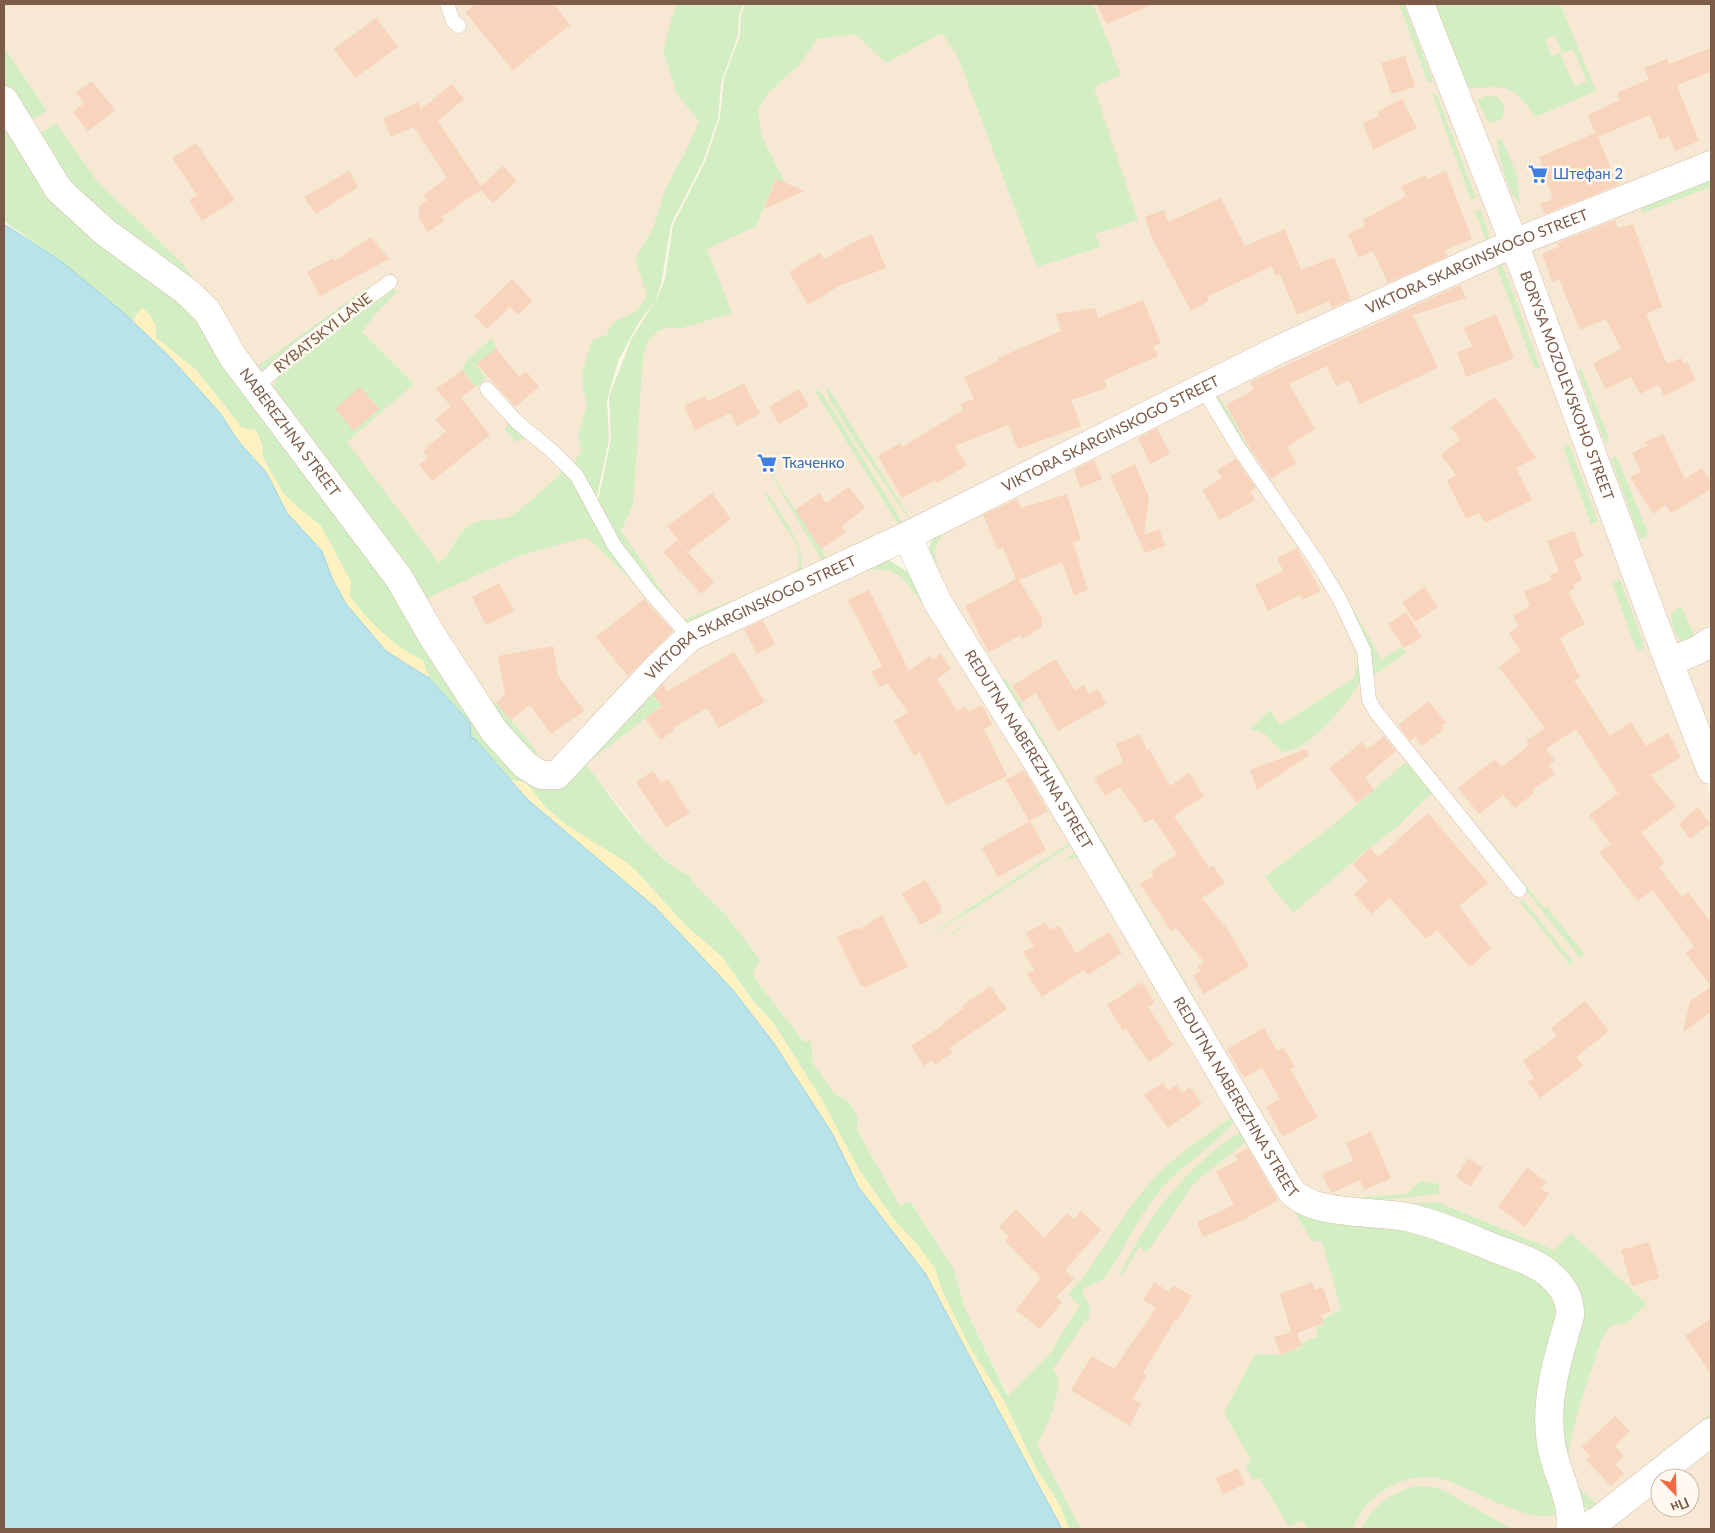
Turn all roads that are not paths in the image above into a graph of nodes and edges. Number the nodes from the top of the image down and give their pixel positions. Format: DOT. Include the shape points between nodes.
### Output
graph roads {
  1 [pos="447,4"];
  2 [pos="1420,4"];
  3 [pos="459,26"];
  4 [pos="4,100"];
  5 [pos="1711,164"];
  6 [pos="1514,243"];
  7 [pos="390,282"];
  8 [pos="257,386"];
  9 [pos="1202,387"];
  10 [pos="487,389"];
  11 [pos="907,536"];
  12 [pos="690,637"];
  13 [pos="1711,641"];
  14 [pos="1669,662"];
  15 [pos="1711,770"];
  16 [pos="557,775"];
  17 [pos="1519,890"];
  18 [pos="1711,1432"];
  19 [pos="1570,1529"];
  20 [pos="1584,1529"];
  1 -- 3 [label="lane"];
  2 -- 6 [label="street, BORYSA MOZOLEVSKOHO STREET"];
  4 -- 8 [label="street, NABEREZHNA STREET" via="59,190 105,232 186,290 207,311 233,357"];
  5 -- 6 [label="street, VIKTORA SKARGINSKOGO STREET"];
  6 -- 9 [label="street, VIKTORA SKARGINSKOGO STREET"];
  6 -- 14 [label="street, BORYSA MOZOLEVSKOHO STREET"];
  7 -- 8 [label="lane, RYBATSKYI LANE" via="296,350"];
  8 -- 16 [label="street, NABEREZHNA STREET" via="399,578 494,731 525,765 541,775"];
  9 -- 11 [label="street, VIKTORA SKARGINSKOGO STREET"];
  9 -- 17 [label="lane" via="1340,600 1364,651 1369,700 1376,712"];
  10 -- 12 [label="lane" via="517,422 577,476 614,545"];
  11 -- 12 [label="street, VIKTORA SKARGINSKOGO STREET"];
  11 -- 19 [label="street, REDUTNA NABEREZHNA STREET" via="938,603 1043,771 1291,1191 1306,1203 1411,1218 1447,1229 1529,1262 1549,1274 1564,1291 1571,1304 1570,1316 1548,1411 1556,1467 1572,1518"];
  12 -- 16 [label="street, VIKTORA SKARGINSKOGO STREET" via="658,666"];
  13 -- 14 [label="street"];
  14 -- 15 [label="street, BORYSA MOZOLEVSKOHO STREET"];
  18 -- 20 [label="street"];
}
